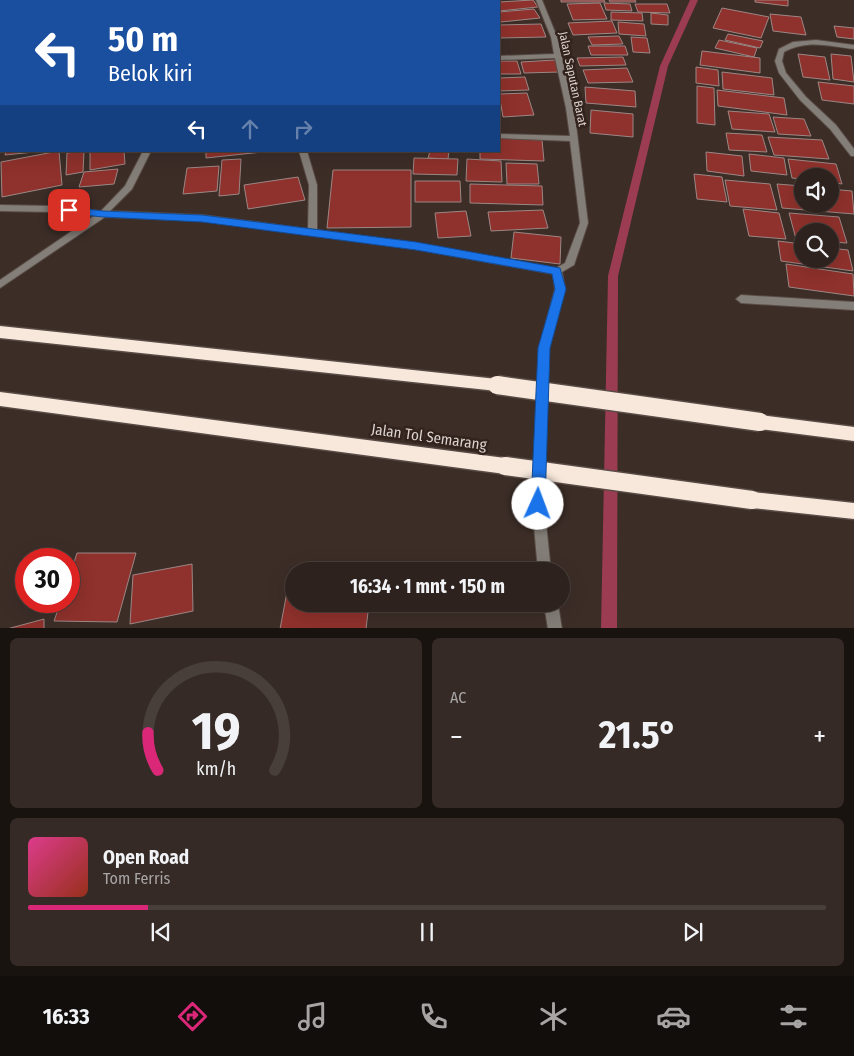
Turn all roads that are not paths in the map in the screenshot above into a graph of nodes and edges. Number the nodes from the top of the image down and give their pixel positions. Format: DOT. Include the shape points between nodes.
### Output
graph roads {
  1 [pos="539,0"];
  2 [pos="854,47"];
  3 [pos="558,56"];
  4 [pos="500,58"];
  5 [pos="500,136"];
  6 [pos="574,139"];
  7 [pos="146,152"];
  8 [pos="303,152"];
  9 [pos="853,153"];
  10 [pos="0,208"];
  11 [pos="103,214"];
  12 [pos="312,232"];
  13 [pos="556,271"];
  14 [pos="0,285"];
  15 [pos="741,299"];
  16 [pos="854,306"];
  17 [pos="0,332"];
  18 [pos="0,399"];
  19 [pos="854,434"];
  20 [pos="854,511"];
  21 [pos="543,562"];
  22 [pos="552,612"];
  23 [pos="555,628"];
  1 -- 3 [label="street, Jalan Saputan Barat"];
  2 -- 9 [label="street" via="793,44 778,57 778,67 792,88 833,127"];
  3 -- 4 [label="street"];
  3 -- 6 [label="street, Jalan Saputan Barat"];
  5 -- 6 [label="street"];
  6 -- 13 [label="street, Jalan Saputan Barat" via="584,223 569,265"];
  7 -- 11 [label="street" via="129,187"];
  8 -- 12 [label="street" via="313,185"];
  10 -- 11 [label="street"];
  11 -- 12 [label="street" via="202,218"];
  11 -- 14 [label="street"];
  12 -- 13 [label="street" via="416,246"];
  13 -- 21 [label="street" via="560,289 544,348 538,504"];
  15 -- 16 [label="street"];
  17 -- 19 [label="highway, bridge" via="497,385"];
  18 -- 20 [label="highway, Jalan Tol Semarang, bridge"];
  22 -- 23 [label="street"];
}
